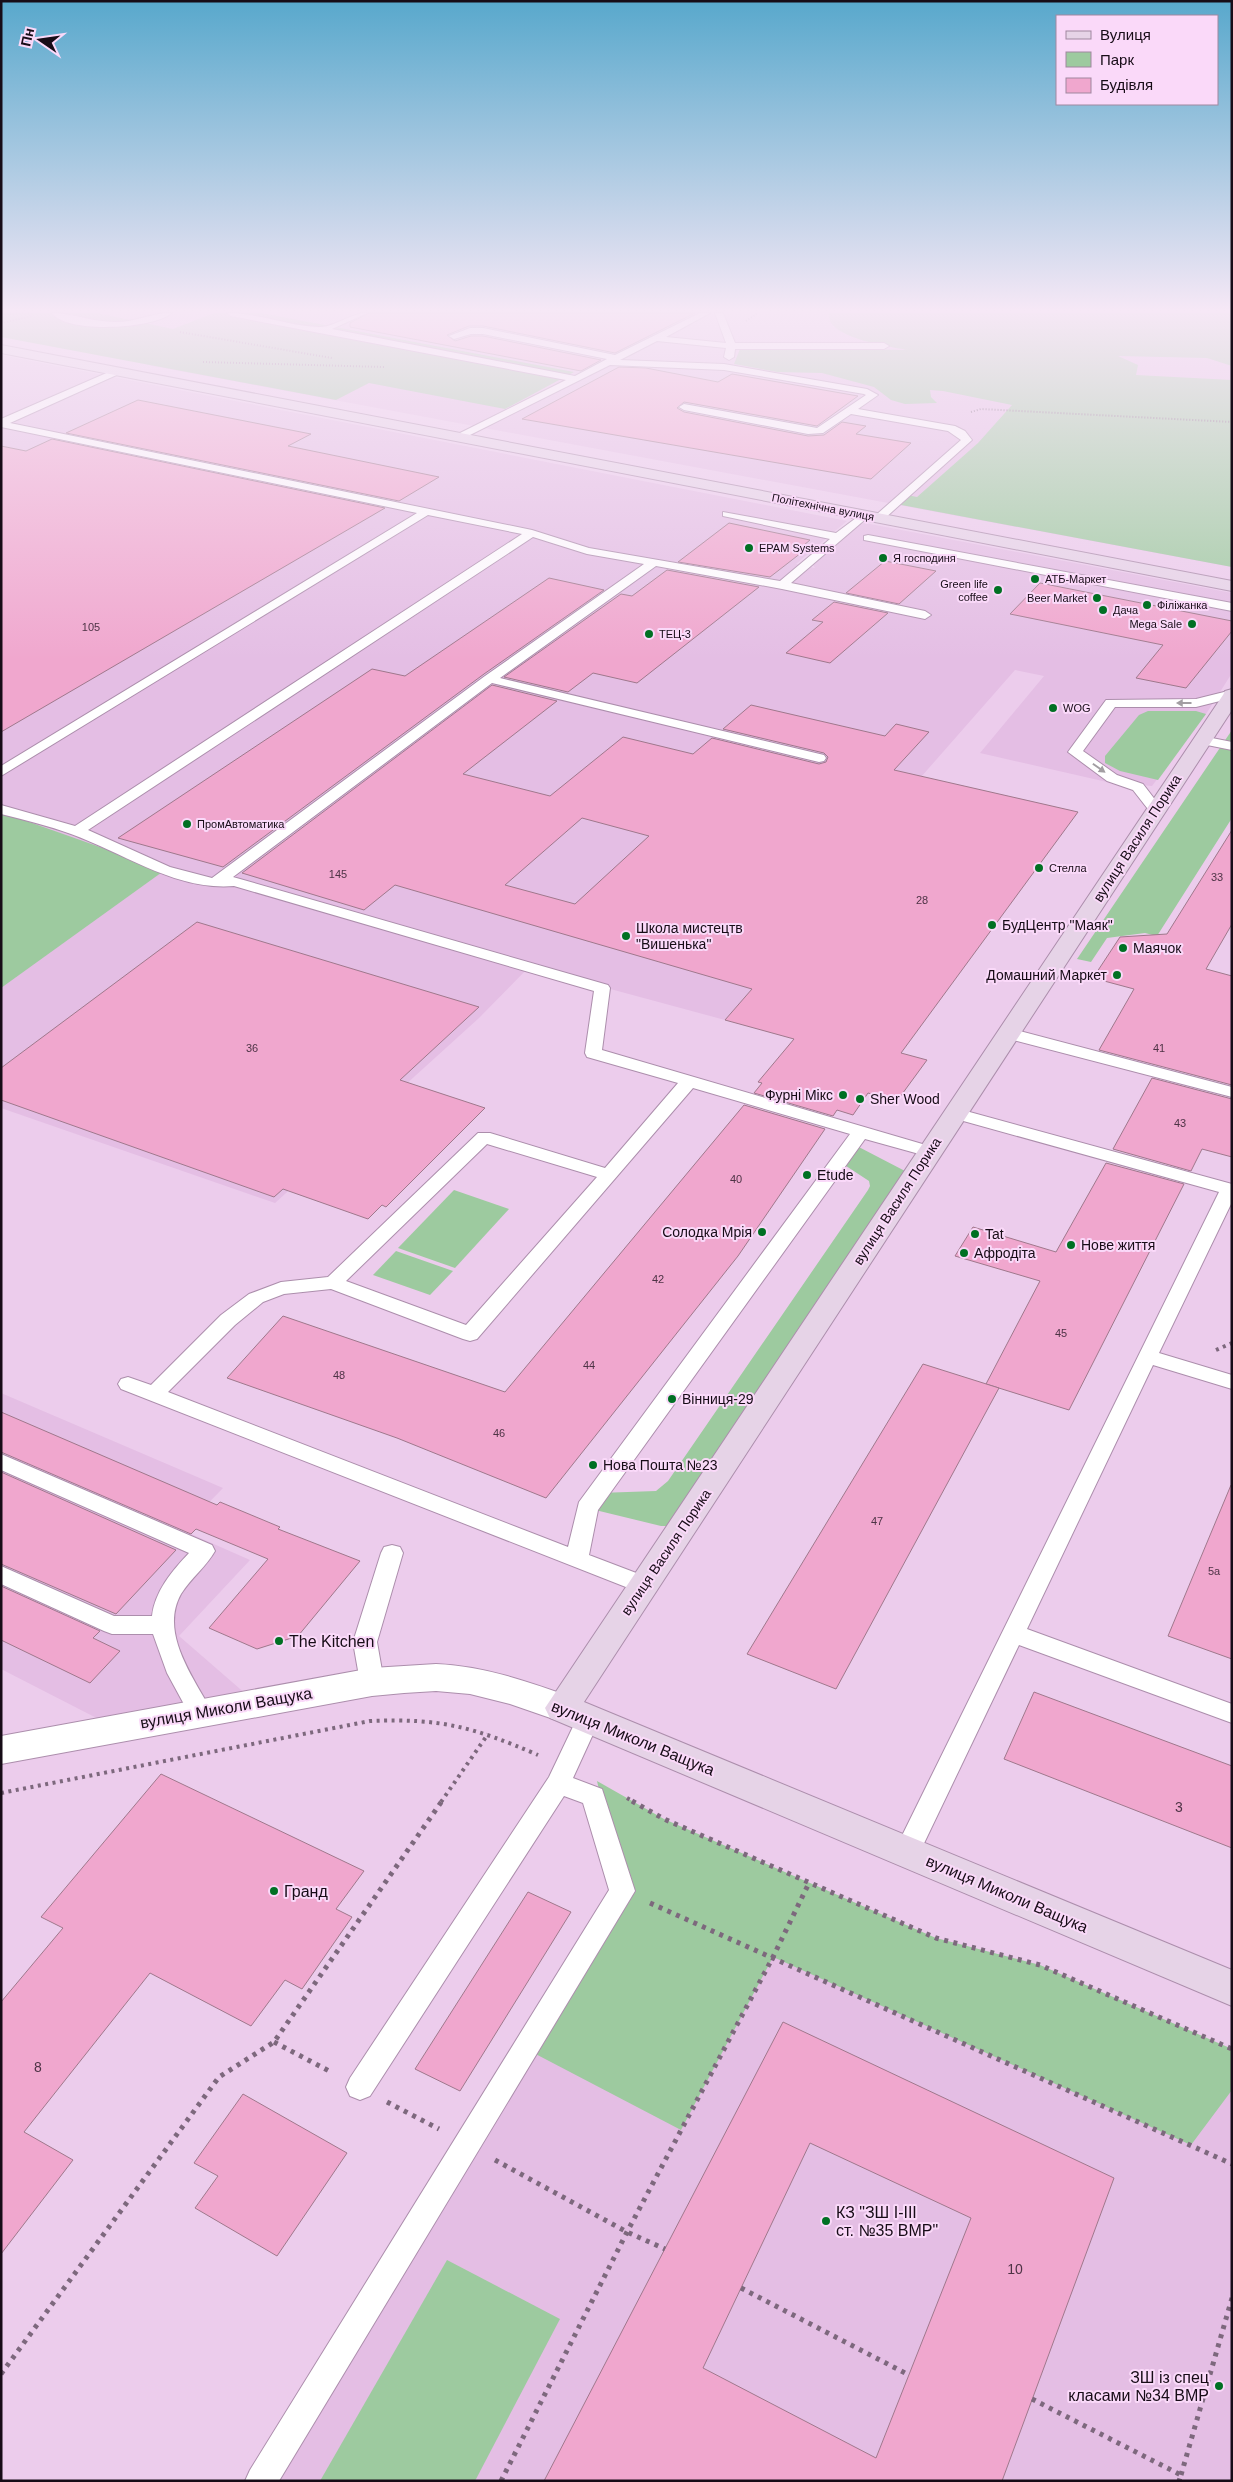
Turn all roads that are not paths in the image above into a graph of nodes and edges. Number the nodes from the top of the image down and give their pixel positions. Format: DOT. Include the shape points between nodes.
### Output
graph roads {
  1 [pos="29,429"];
  2 [pos="418,429"];
  3 [pos="477,429"];
  4 [pos="802,429"];
  5 [pos="822,429"];
  6 [pos="953,429"];
  7 [pos="460,437"];
  8 [pos="427,511"];
  9 [pos="727,514"];
  10 [pos="864,515"];
  11 [pos="880,518"];
  12 [pos="532,533"];
  13 [pos="838,537"];
  14 [pos="868,538"];
  15 [pos="1051,551"];
  16 [pos="653,563"];
  17 [pos="1034,569"];
  18 [pos="782,586"];
  19 [pos="1232,586"];
  20 [pos="1232,607"];
  21 [pos="925,615"];
  22 [pos="490,679"];
  23 [pos="1232,694"];
  24 [pos="1202,740"];
  25 [pos="1232,746"];
  26 [pos="819,758"];
  27 [pos="1,772"];
  28 [pos="1,809"];
  29 [pos="1156,810"];
  30 [pos="77,831"];
  31 [pos="215,883"];
  32 [pos="1008,1033"];
  33 [pos="689,1082"];
  34 [pos="1232,1092"];
  35 [pos="955,1113"];
  36 [pos="861,1132"];
  37 [pos="930,1152"];
  38 [pos="608,1175"];
  39 [pos="1230,1189"];
  40 [pos="333,1283"];
  41 [pos="1148,1357"];
  42 [pos="1232,1382"];
  43 [pos="128,1384"];
  44 [pos="155,1393"];
  45 [pos="1,1462"];
  46 [pos="392,1553"];
  47 [pos="577,1559"];
  48 [pos="1,1574"];
  49 [pos="644,1585"];
  50 [pos="164,1625"];
  51 [pos="1013,1633"];
  52 [pos="372,1682"];
  53 [pos="200,1712"];
  54 [pos="575,1713"];
  55 [pos="1232,1714"];
  56 [pos="1,1750"];
  57 [pos="563,1775"];
  58 [pos="907,1852"];
  59 [pos="1232,1988"];
  60 [pos="360,2087"];
  61 [pos="261,2481"];
  1 -- 8 [label="lane"];
  2 -- 7 [label="street, Політехнічна вулиця"];
  3 -- 7 [label="lane"];
  4 -- 5 [label="lane"];
  6 -- 11 [label="lane" via="968,440"];
  7 -- 10 [label="street, Політехнічна вулиця"];
  8 -- 12 [label="lane"];
  8 -- 27 [label="lane"];
  9 -- 13 [label="lane"];
  10 -- 11 [label="street, Політехнічна вулиця"];
  10 -- 13 [label="lane"];
  11 -- 15 [label="street, Політехнічна вулиця"];
  12 -- 16 [label="lane" via="587,551"];
  12 -- 30 [label="lane"];
  13 -- 18 [label="lane"];
  14 -- 17 [label="lane"];
  15 -- 17 [label="lane"];
  15 -- 19 [label="street, Політехнічна вулиця"];
  16 -- 18 [label="lane"];
  16 -- 22 [label="lane"];
  17 -- 20 [label="lane"];
  18 -- 21 [label="lane"];
  22 -- 26 [label="lane"];
  22 -- 31 [label="lane"];
  23 -- 24 [label="street, вулиця Василя Порика"];
  23 -- 29 [label="lane, one-way" via="1196,703 1111,703 1075,752 1112,778 1138,787"];
  24 -- 25 [label="lane"];
  24 -- 29 [label="street, вулиця Василя Порика"];
  28 -- 30 [label="lane"];
  29 -- 32 [label="street, вулиця Василя Порика"];
  30 -- 31 [label="lane" via="165,870"];
  31 -- 33 [label="lane" via="235,882 602,988 593,1053"];
  32 -- 34 [label="lane"];
  32 -- 35 [label="street, вулиця Василя Порика"];
  33 -- 36 [label="lane"];
  33 -- 38 [label="lane"];
  35 -- 37 [label="street, вулиця Василя Порика"];
  35 -- 39 [label="lane"];
  36 -- 37 [label="lane"];
  36 -- 47 [label="lane" via="587,1508"];
  37 -- 49 [label="street, вулиця Василя Порика"];
  38 -- 40 [label="lane" via="484,1137"];
  38 -- 40 [label="lane" via="470,1334"];
  39 -- 41 [label="lane"];
  40 -- 44 [label="lane" via="281,1288 256,1298 228,1320"];
  41 -- 42 [label="lane"];
  41 -- 51 [label="lane"];
  43 -- 44 [label="lane"];
  44 -- 47 [label="lane"];
  45 -- 50 [label="lane" via="204,1550 182,1574 167,1602"];
  46 -- 52 [label="lane" via="365,1642"];
  47 -- 49 [label="lane"];
  48 -- 50 [label="lane" via="112,1625"];
  49 -- 54 [label="street, вулиця Василя Порика"];
  50 -- 53 [label="lane" via="169,1653"];
  51 -- 55 [label="lane"];
  51 -- 58 [label="lane"];
  52 -- 53 [label="street, вулиця Миколи Ващука"];
  52 -- 54 [label="street, вулиця Миколи Ващука" via="435,1678 468,1680 506,1689"];
  53 -- 56 [label="street, вулиця Миколи Ващука"];
  54 -- 57 [label="lane"];
  54 -- 58 [label="street, вулиця Миколи Ващука"];
  57 -- 60 [label="lane"];
  57 -- 61 [label="lane" via="593,1796 622,1891"];
  58 -- 59 [label="street, вулиця Миколи Ващука"];
}
